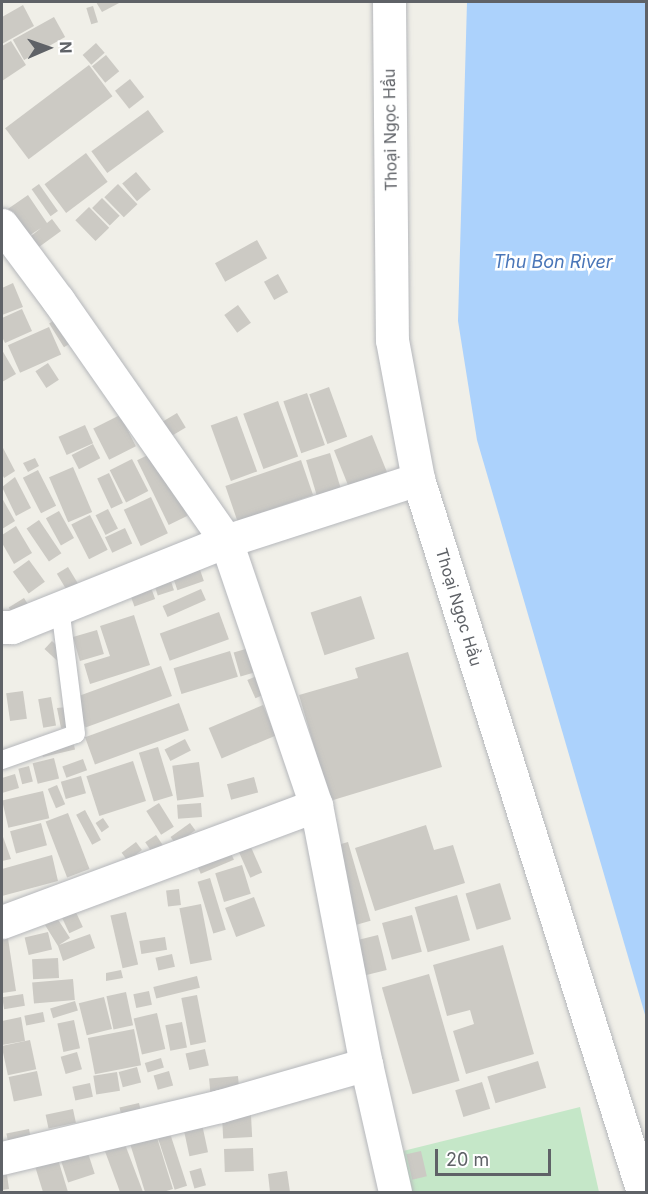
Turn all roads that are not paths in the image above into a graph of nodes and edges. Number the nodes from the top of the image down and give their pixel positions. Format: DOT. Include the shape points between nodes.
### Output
graph roads {
  1 [pos="389,2"];
  2 [pos="2,225"];
  3 [pos="418,479"];
  4 [pos="226,541"];
  5 [pos="60,608"];
  6 [pos="2,627"];
  7 [pos="2,760"];
  8 [pos="316,805"];
  9 [pos="2,922"];
  10 [pos="366,1064"];
  11 [pos="2,1158"];
  12 [pos="395,1192"];
  13 [pos="643,1192"];
  1 -- 3 [label="street, Thoại Ngọc Hầu" via="392,340"];
  2 -- 4 [label="street"];
  3 -- 4 [label="street"];
  3 -- 13 [label="street, Thoại Ngọc Hầu"];
  4 -- 5 [label="street"];
  4 -- 8 [label="street"];
  5 -- 6 [label="street" via="12,627"];
  5 -- 7 [label="lane" via="76,734"];
  8 -- 9 [label="street"];
  8 -- 10 [label="street"];
  10 -- 11 [label="street" via="219,1106"];
  10 -- 12 [label="street"];
}
